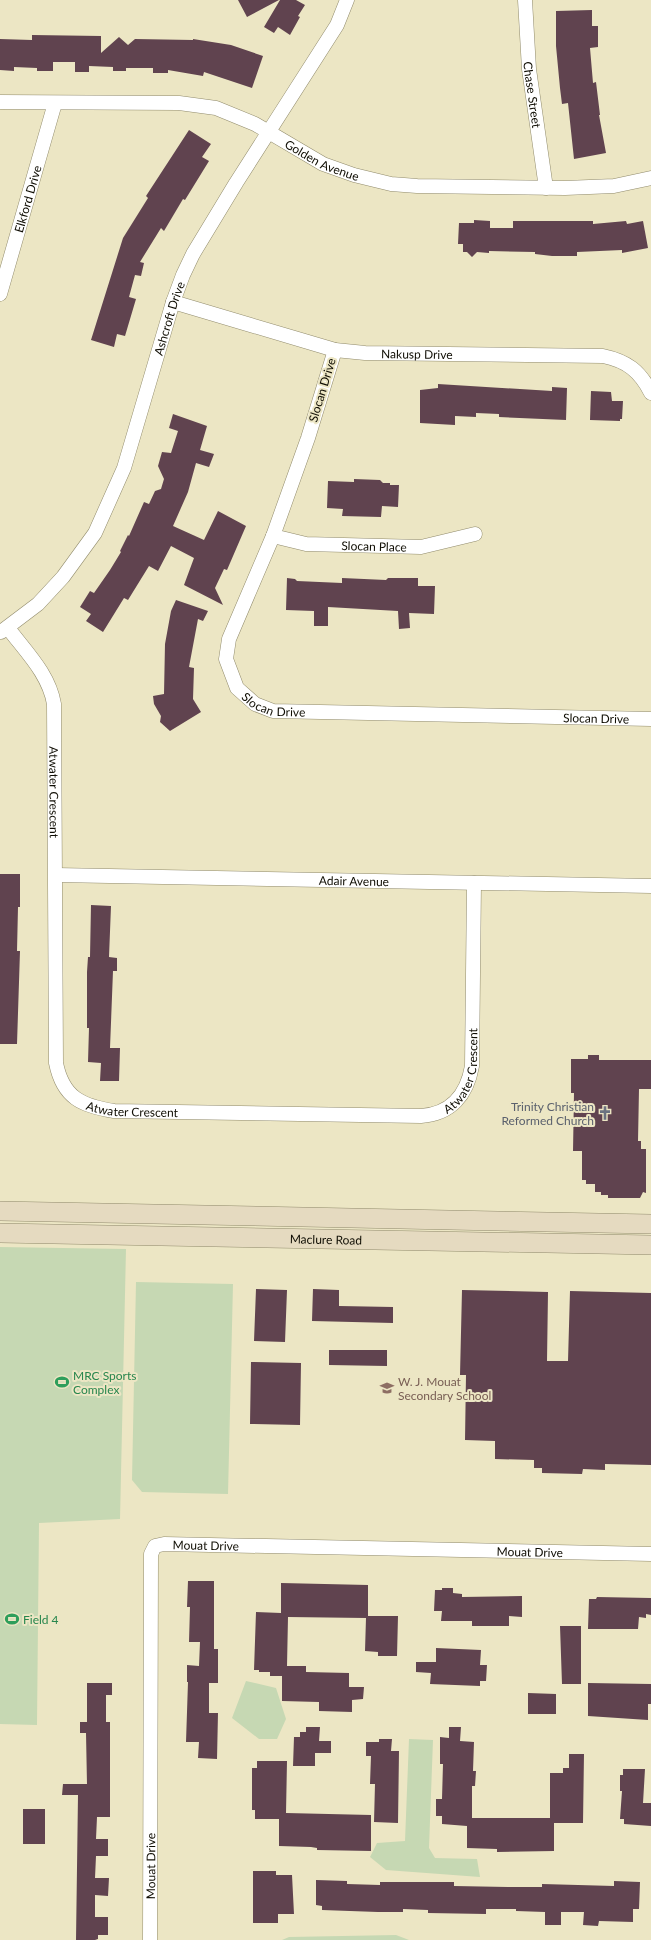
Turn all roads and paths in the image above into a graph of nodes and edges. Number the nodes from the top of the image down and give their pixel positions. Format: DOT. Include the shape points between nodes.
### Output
graph roads {
  1 [pos="347,0"];
  2 [pos="525,0"];
  3 [pos="0,102"];
  4 [pos="55,103"];
  5 [pos="267,132"];
  6 [pos="651,178"];
  7 [pos="546,188"];
  8 [pos="0,294"];
  9 [pos="173,302"];
  10 [pos="335,350"];
  11 [pos="651,393"];
  12 [pos="475,534"];
  13 [pos="273,536"];
  14 [pos="4,631"];
  15 [pos="651,719"];
  16 [pos="56,875"];
  17 [pos="474,883"];
  18 [pos="651,886"];
  19 [pos="0,1211"];
  20 [pos="651,1224"];
  21 [pos="0,1233"];
  22 [pos="651,1245"];
  23 [pos="651,1554"];
  24 [pos="150,1940"];
  1 -- 5 [label="street, Ashcroft Drive" via="337,25"];
  2 -- 7 [label="street, Chase Street" via="529,69"];
  3 -- 4 [label="street, Golden Avenue"];
  4 -- 5 [label="street, Golden Avenue" via="198,105 233,114"];
  4 -- 8 [label="street, Elkford Drive"];
  5 -- 7 [label="street, Golden Avenue" via="323,164 391,184"];
  5 -- 9 [label="street, Ashcroft Drive" via="193,254"];
  6 -- 7 [label="street, Golden Avenue" via="614,186"];
  9 -- 10 [label="street, Nakusp Drive"];
  9 -- 14 [label="street, Ashcroft Drive" via="124,468 95,533 63,577 38,604"];
  10 -- 11 [label="street, Nakusp Drive" via="365,353 603,356 619,360 634,369 645,381"];
  10 -- 13 [label="street, Slocan Drive" via="308,438"];
  12 -- 13 [label="street, Slocan Place" via="421,547 306,544"];
  13 -- 15 [label="street, Slocan Drive" via="229,639 226,659 237,688 255,704 273,711 295,712"];
  14 -- 16 [label="street, Atwater Crescent" via="46,677 52,690"];
  16 -- 17 [label="street, Adair Avenue"];
  16 -- 17 [label="street, Atwater Crescent" via="56,1063 59,1076 68,1093 79,1101 114,1111 421,1116 431,1115 454,1104 470,1080 472,1066"];
  17 -- 18 [label="street, Adair Avenue"];
  19 -- 20 [label="main road, Maclure Road"];
  21 -- 22 [label="main road, Maclure Road"];
  23 -- 24 [label="street, Mouat Drive" via="172,1544 155,1546 151,1554"];
}
